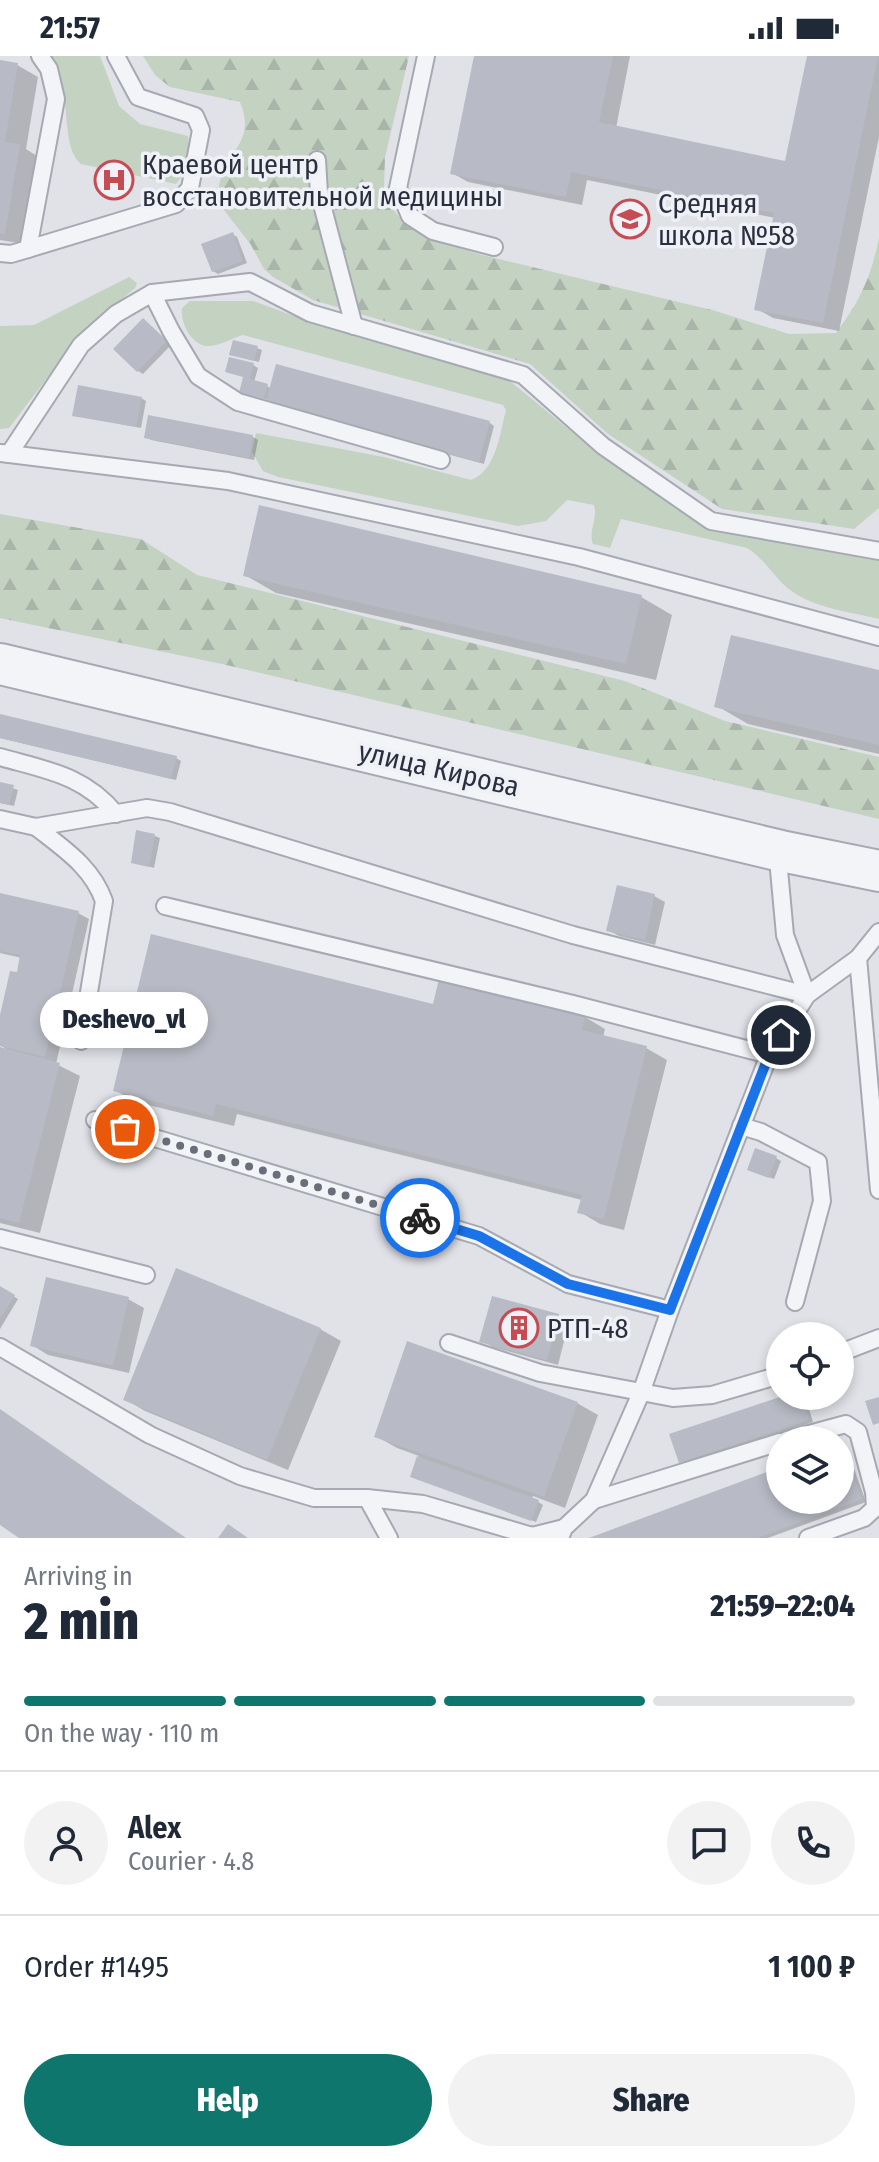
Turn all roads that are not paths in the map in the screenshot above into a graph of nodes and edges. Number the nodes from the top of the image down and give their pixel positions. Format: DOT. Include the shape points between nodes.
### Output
graph roads {
  1 [pos="40,56"];
  2 [pos="116,56"];
  3 [pos="426,56"];
  4 [pos="317,160"];
  5 [pos="494,247"];
  6 [pos="28,249"];
  7 [pos="0,253"];
  8 [pos="152,293"];
  9 [pos="354,326"];
  10 [pos="5,453"];
  11 [pos="441,460"];
  12 [pos="879,551"];
  13 [pos="879,637"];
  14 [pos="0,664"];
  15 [pos="0,757"];
  16 [pos="116,814"];
  17 [pos="0,819"];
  18 [pos="36,827"];
  19 [pos="781,851"];
  20 [pos="879,871"];
  21 [pos="165,906"];
  22 [pos="879,932"];
  23 [pos="858,958"];
  24 [pos="807,995"];
  25 [pos="81,1041"];
  26 [pos="769,1055"];
  27 [pos="95,1120"];
  28 [pos="741,1126"];
  29 [pos="879,1190"];
  30 [pos="0,1238"];
  31 [pos="146,1275"];
  32 [pos="795,1302"];
  33 [pos="670,1310"];
  34 [pos="879,1338"];
  35 [pos="449,1343"];
  36 [pos="0,1347"];
  37 [pos="854,1348"];
  38 [pos="766,1379"];
  39 [pos="641,1393"];
  40 [pos="854,1429"];
  41 [pos="766,1446"];
  42 [pos="367,1498"];
  43 [pos="594,1500"];
  44 [pos="562,1533"];
  45 [pos="389,1538"];
  46 [pos="808,1538"];
  1 -- 6 [label="lane" via="56,99"];
  2 -- 6 [label="lane" via="138,97 195,116 201,130 190,188 176,204"];
  3 -- 5 [label="lane" via="398,188 410,216 433,231"];
  4 -- 9 [label="lane" via="319,193"];
  6 -- 7 [label="lane"];
  8 -- 9 [label="lane" via="250,282 310,313"];
  8 -- 10 [label="lane" via="116,314 81,345"];
  8 -- 11 [label="lane" via="198,376 238,402"];
  9 -- 12 [label="lane" via="523,375 603,446 711,521"];
  10 -- 13 [label="lane" via="228,481 579,557"];
  14 -- 19 [label="street, улица Кирова"];
  15 -- 16 [label="lane" via="70,776 101,795"];
  16 -- 18 [label="lane"];
  16 -- 24 [label="lane" via="147,808 170,812 573,935"];
  17 -- 18 [label="lane"];
  18 -- 25 [label="lane" via="97,882 104,901"];
  19 -- 20 [label="street, улица Кирова"];
  19 -- 24 [label="lane" via="785,935"];
  21 -- 26 [label="lane"];
  22 -- 23 [label="lane"];
  23 -- 24 [label="lane"];
  23 -- 29 [label="lane"];
  24 -- 26 [label="lane"];
  26 -- 28 [label="lane"];
  27 -- 33 [label="lane" via="479,1236 568,1284"];
  28 -- 32 [label="lane" via="818,1162 822,1201"];
  28 -- 33 [label="lane"];
  30 -- 31 [label="lane"];
  33 -- 39 [label="lane"];
  34 -- 37 [label="lane"];
  35 -- 39 [label="lane" via="540,1373"];
  36 -- 42 [label="lane" via="150,1435 240,1476 314,1498"];
  38 -- 39 [label="lane" via="712,1395 673,1398"];
  39 -- 43 [label="lane"];
  40 -- 46 [label="lane" via="875,1508 864,1518"];
  41 -- 43 [label="lane"];
  42 -- 44 [label="lane" via="423,1504 532,1536"];
  42 -- 45 [label="lane"];
  43 -- 44 [label="lane"];
}
